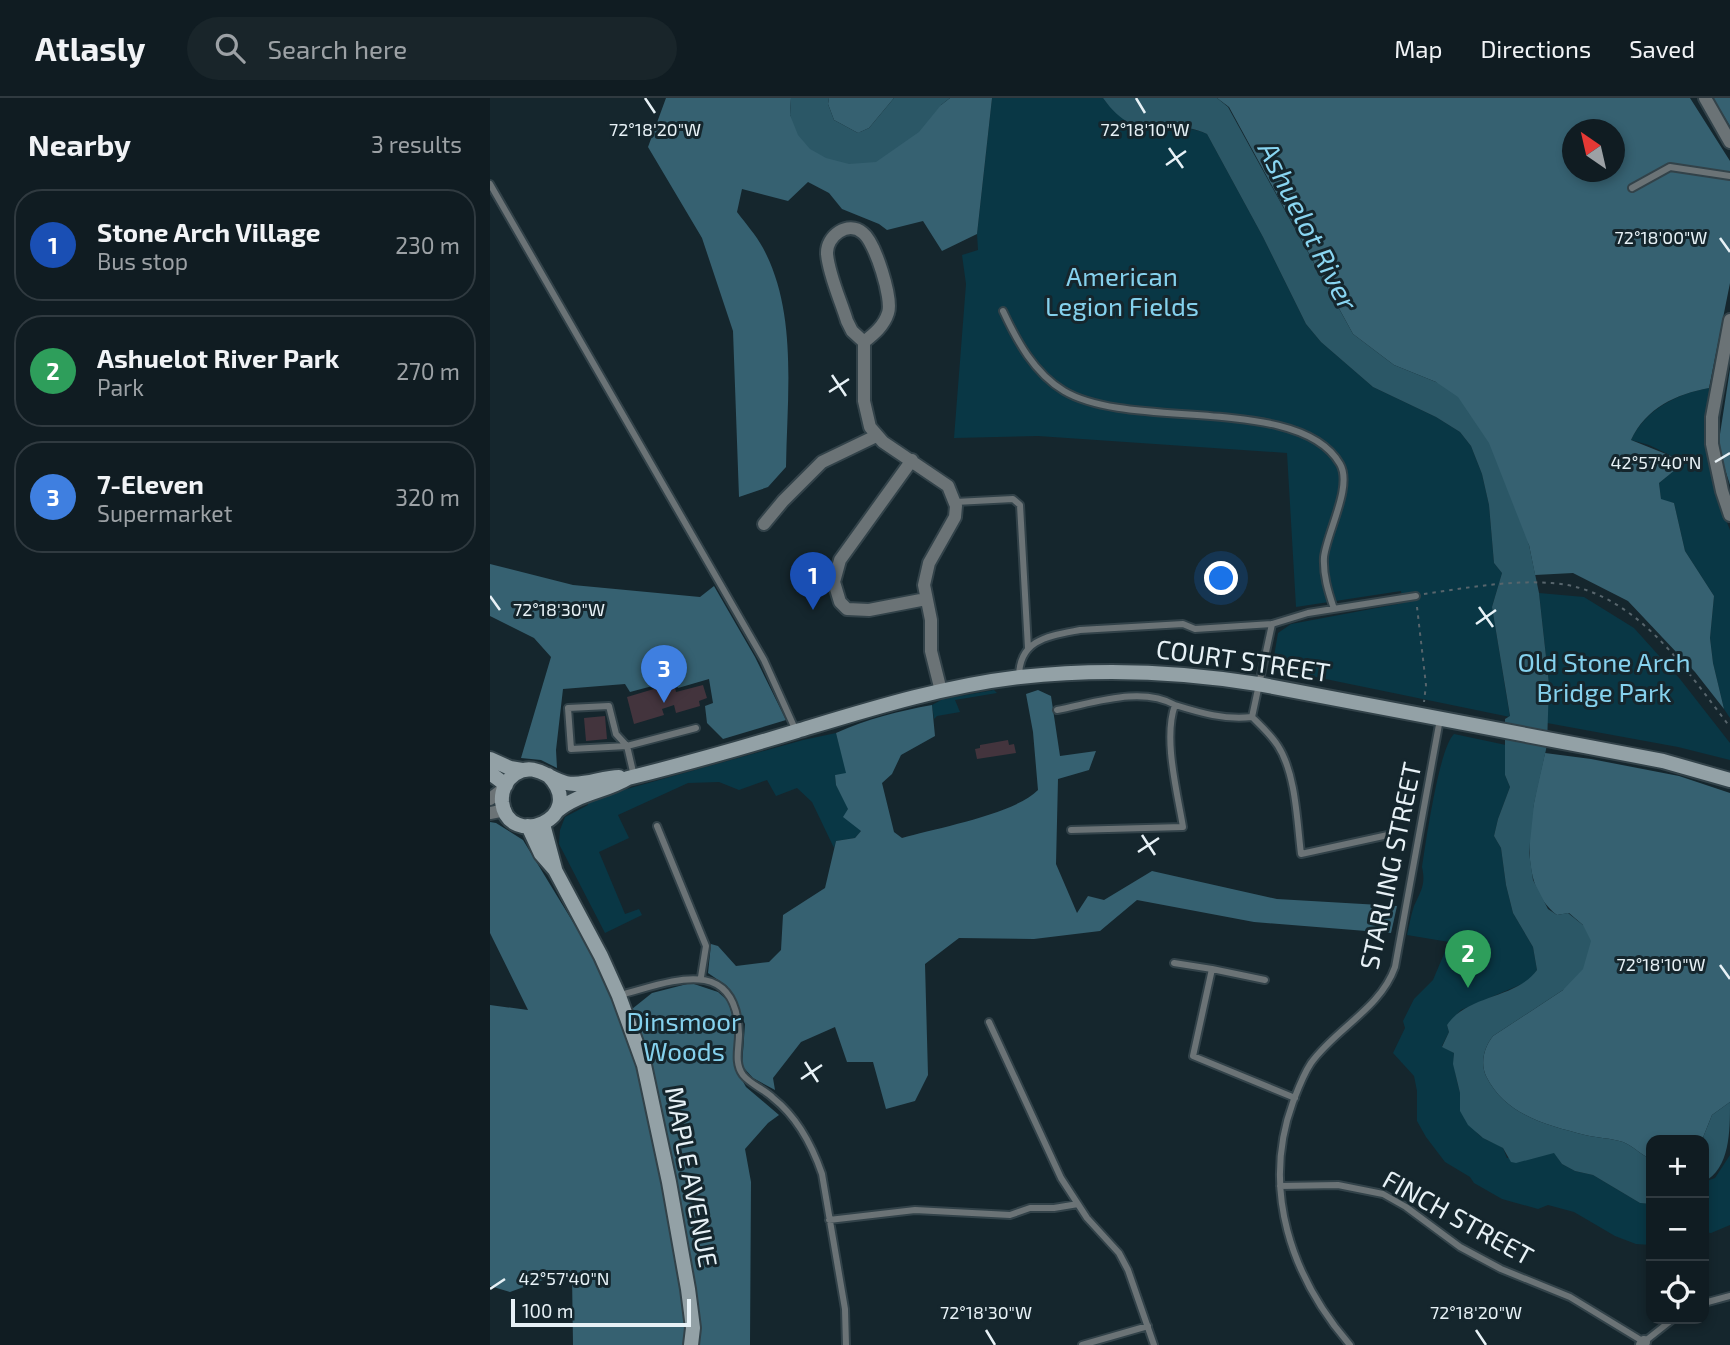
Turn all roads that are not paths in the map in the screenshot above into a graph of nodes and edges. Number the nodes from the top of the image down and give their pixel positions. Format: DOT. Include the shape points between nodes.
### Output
graph roads {
  1 [pos="1705,98"];
  2 [pos="1730,142"];
  3 [pos="1730,176"];
  4 [pos="490,184"];
  5 [pos="1632,188"];
  6 [pos="1003,312"];
  7 [pos="1730,320"];
  8 [pos="864,342"];
  9 [pos="876,436"];
  10 [pos="912,460"];
  11 [pos="955,502"];
  12 [pos="1730,514"];
  13 [pos="764,524"];
  14 [pos="1416,596"];
  15 [pos="926,599"];
  16 [pos="1334,609"];
  17 [pos="1272,624"];
  18 [pos="1028,648"];
  19 [pos="1019,677"];
  20 [pos="1258,684"];
  21 [pos="941,691"];
  22 [pos="1175,705"];
  23 [pos="1057,710"];
  24 [pos="1252,717"];
  25 [pos="1440,719"];
  26 [pos="696,728"];
  27 [pos="796,731"];
  28 [pos="627,746"];
  29 [pos="490,759"];
  30 [pos="522,770"];
  31 [pos="490,773"];
  32 [pos="548,775"];
  33 [pos="631,777"];
  34 [pos="1730,779"];
  35 [pos="504,787"];
  36 [pos="490,799"];
  37 [pos="505,810"];
  38 [pos="557,811"];
  39 [pos="490,813"];
  40 [pos="536,825"];
  41 [pos="657,826"];
  42 [pos="1071,830"];
  43 [pos="1388,835"];
  44 [pos="1174,962"];
  45 [pos="1212,969"];
  46 [pos="701,977"];
  47 [pos="1265,980"];
  48 [pos="619,996"];
  49 [pos="989,1022"];
  50 [pos="1295,1098"];
  51 [pos="1280,1186"];
  52 [pos="1078,1204"];
  53 [pos="829,1220"];
  54 [pos="1730,1296"];
  55 [pos="1709,1302"];
  56 [pos="1668,1324"];
  57 [pos="1148,1326"];
  58 [pos="1643,1343"];
  59 [pos="691,1345"];
  60 [pos="846,1345"];
  61 [pos="1082,1345"];
  62 [pos="1154,1345"];
  63 [pos="1350,1345"];
  1 -- 2 [label="street"];
  3 -- 5 [label="lane" via="1670,167"];
  4 -- 27 [label="lane" via="764,660"];
  6 -- 16 [label="lane" via="1037,367 1078,398 1117,408 1269,423 1300,432 1325,447 1343,473 1324,558"];
  7 -- 12 [label="street" via="1712,417 1712,444"];
  8 -- 8 [label="street" via="888,314 888,295 867,236 846,227 834,236 827,252 847,321"];
  8 -- 9 [label="street" via="864,401"];
  9 -- 10 [label="street"];
  9 -- 13 [label="street" via="822,462"];
  10 -- 11 [label="street" via="948,486"];
  10 -- 15 [label="street" via="841,560 834,582 847,609 869,610"];
  11 -- 15 [label="street" via="951,527 925,575"];
  11 -- 18 [label="lane" via="1013,499 1020,505"];
  14 -- 16 [label="lane"];
  15 -- 21 [label="street" via="931,652"];
  16 -- 17 [label="lane"];
  17 -- 18 [label="lane" via="1080,630 1049,636"];
  17 -- 20 [label="lane"];
  18 -- 19 [label="lane"];
  19 -- 20 [label="main road, COURT STREET" via="1161,671"];
  19 -- 21 [label="main road, COURT STREET"];
  20 -- 24 [label="lane"];
  20 -- 25 [label="main road, COURT STREET"];
  21 -- 27 [label="main road, COURT STREET"];
  22 -- 23 [label="lane" via="1154,696"];
  22 -- 24 [label="lane" via="1209,716"];
  22 -- 42 [label="lane" via="1172,744 1182,827"];
  24 -- 43 [label="lane" via="1286,763 1301,854"];
  25 -- 34 [label="main road, COURT STREET" via="1663,761"];
  25 -- 50 [label="lane, STARLING STREET" via="1390,980 1311,1063"];
  26 -- 28 [label="lane"];
  27 -- 33 [label="main road, COURT STREET"];
  28 -- 28 [label="lane" via="616,734 608,706 568,708 571,749"];
  28 -- 33 [label="lane"];
  29 -- 30 [label="main road"];
  30 -- 32 [label="main road"];
  30 -- 35 [label="main road"];
  31 -- 35 [label="main road"];
  32 -- 33 [label="main road, COURT STREET" via="565,783"];
  32 -- 38 [label="main road" via="559,791"];
  33 -- 38 [label="main road, COURT STREET" via="568,801"];
  35 -- 36 [label="street"];
  35 -- 37 [label="main road"];
  37 -- 39 [label="street"];
  37 -- 40 [label="main road" via="514,822"];
  38 -- 40 [label="main road"];
  40 -- 48 [label="main road, MAPLE AVENUE"];
  41 -- 46 [label="lane" via="706,946"];
  44 -- 45 [label="lane"];
  45 -- 47 [label="lane"];
  45 -- 50 [label="lane" via="1193,1056"];
  46 -- 48 [label="lane"];
  46 -- 53 [label="lane" via="723,990 733,1005 738,1022 738,1067 783,1107 816,1156"];
  48 -- 59 [label="main road, MAPLE AVENUE" via="644,1065 669,1182 688,1289"];
  49 -- 52 [label="lane" via="1061,1178"];
  50 -- 51 [label="lane, STARLING STREET" via="1281,1148"];
  51 -- 58 [label="lane, FINCH STREET" via="1338,1185 1383,1194 1460,1247 1570,1297"];
  51 -- 63 [label="lane, STARLING STREET" via="1284,1223 1301,1268 1321,1308"];
  52 -- 53 [label="lane" via="1030,1208 1010,1215 915,1210"];
  52 -- 57 [label="lane" via="1119,1253"];
  53 -- 60 [label="lane" via="845,1308"];
  54 -- 55 [label="lane"];
  56 -- 58 [label="lane"];
  57 -- 61 [label="lane"];
  57 -- 62 [label="lane"];
}
